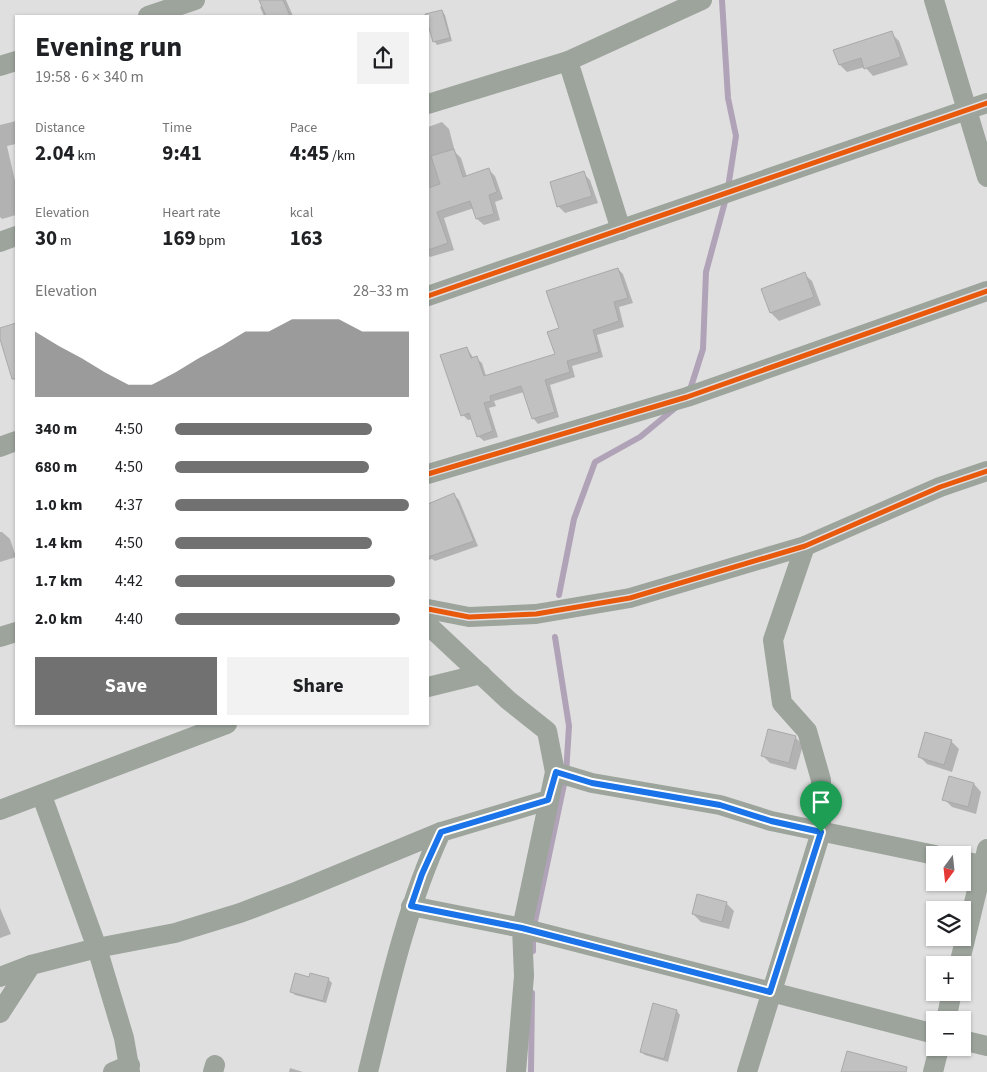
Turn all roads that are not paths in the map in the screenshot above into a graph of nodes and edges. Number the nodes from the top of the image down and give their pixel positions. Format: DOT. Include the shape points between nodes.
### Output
graph roads {
  1 [pos="195,0"];
  2 [pos="702,0"];
  3 [pos="934,0"];
  4 [pos="156,11"];
  5 [pos="15,61"];
  6 [pos="568,61"];
  7 [pos="0,66"];
  8 [pos="987,103"];
  9 [pos="429,104"];
  10 [pos="967,110"];
  11 [pos="987,177"];
  12 [pos="621,230"];
  13 [pos="15,236"];
  14 [pos="0,242"];
  15 [pos="987,291"];
  16 [pos="429,296"];
  17 [pos="15,441"];
  18 [pos="0,447"];
  19 [pos="987,471"];
  20 [pos="429,474"];
  21 [pos="805,546"];
  22 [pos="429,608"];
  23 [pos="429,626"];
  24 [pos="481,674"];
  25 [pos="429,687"];
  26 [pos="224,725"];
  27 [pos="556,772"];
  28 [pos="42,796"];
  29 [pos="548,800"];
  30 [pos="0,810"];
  31 [pos="441,832"];
  32 [pos="821,832"];
  33 [pos="926,853"];
  34 [pos="986,860"];
  35 [pos="971,861"];
  36 [pos="411,906"];
  37 [pos="522,928"];
  38 [pos="97,948"];
  39 [pos="961,956"];
  40 [pos="31,965"];
  41 [pos="0,977"];
  42 [pos="770,992"];
  43 [pos="0,1014"];
  44 [pos="926,1032"];
  45 [pos="971,1042"];
  46 [pos="987,1046"];
  47 [pos="937,1056"];
  48 [pos="124,1070"];
  49 [pos="369,1072"];
  50 [pos="516,1072"];
  51 [pos="747,1072"];
  52 [pos="932,1072"];
  1 -- 4 [label="street"];
  2 -- 6 [label="street"];
  3 -- 10 [label="street"];
  5 -- 7 [label="street"];
  6 -- 9 [label="street"];
  6 -- 12 [label="street"];
  8 -- 10 [label="street"];
  10 -- 11 [label="street"];
  10 -- 12 [label="street"];
  12 -- 16 [label="street"];
  13 -- 14 [label="street"];
  15 -- 20 [label="street" via="687,397"];
  17 -- 18 [label="street"];
  19 -- 21 [label="street" via="940,487"];
  21 -- 22 [label="street" via="630,598 517,615 469,617"];
  21 -- 32 [label="street" via="773,640 782,703 807,731 821,780"];
  23 -- 24 [label="street"];
  24 -- 25 [label="street"];
  24 -- 27 [label="street" via="547,731"];
  26 -- 28 [label="street"];
  27 -- 29 [label="street"];
  27 -- 32 [label="street" via="592,783 720,805"];
  28 -- 30 [label="street"];
  28 -- 38 [label="street"];
  29 -- 31 [label="street"];
  29 -- 37 [label="street"];
  31 -- 36 [label="street"];
  31 -- 38 [label="street" via="240,912 175,933"];
  32 -- 33 [label="street"];
  32 -- 42 [label="street"];
  34 -- 35 [label="street"];
  34 -- 39 [label="street"];
  36 -- 37 [label="street"];
  36 -- 49 [label="street"];
  37 -- 42 [label="street"];
  37 -- 50 [label="street" via="524,976"];
  38 -- 40 [label="street"];
  38 -- 48 [label="street"];
  40 -- 41 [label="street"];
  40 -- 43 [label="street"];
  42 -- 44 [label="street"];
  42 -- 51 [label="street"];
  45 -- 46 [label="street"];
  47 -- 52 [label="street"];
}
